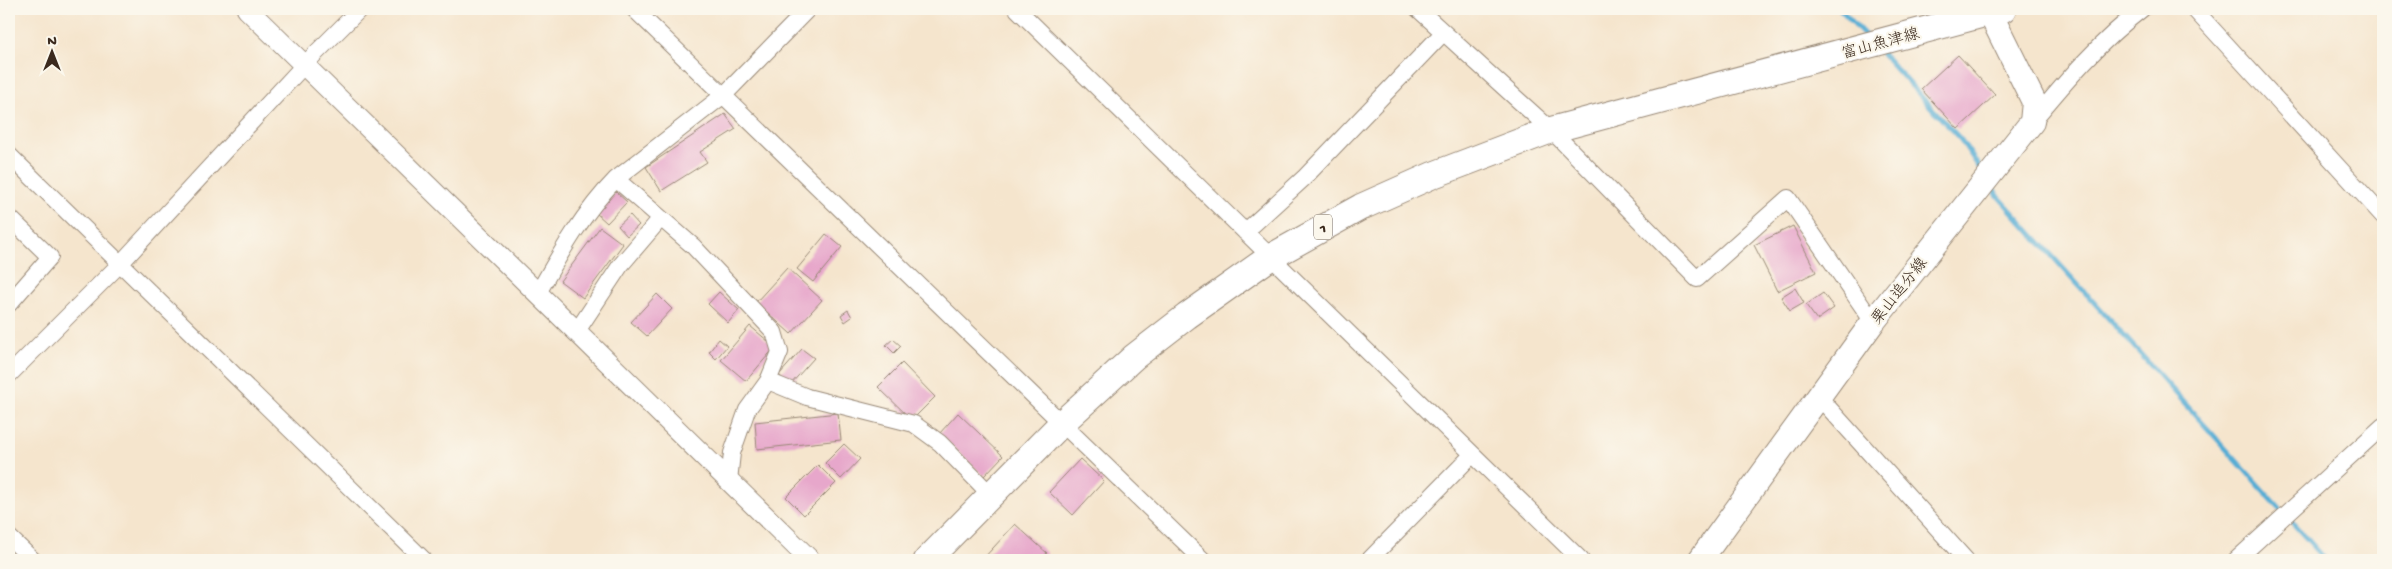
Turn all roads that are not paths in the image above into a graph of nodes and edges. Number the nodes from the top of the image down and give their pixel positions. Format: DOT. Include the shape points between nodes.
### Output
graph roads {
  1 [pos="247,9"];
  2 [pos="360,9"];
  3 [pos="634,9"];
  4 [pos="808,9"];
  5 [pos="1017,9"];
  6 [pos="1418,9"];
  7 [pos="2142,9"];
  8 [pos="2194,9"];
  9 [pos="1996,11"];
  10 [pos="1443,33"];
  11 [pos="305,64"];
  12 [pos="725,94"];
  13 [pos="2032,122"];
  14 [pos="1551,130"];
  15 [pos="9,155"];
  16 [pos="616,179"];
  17 [pos="2383,216"];
  18 [pos="9,217"];
  19 [pos="661,218"];
  20 [pos="1245,232"];
  21 [pos="1269,258"];
  22 [pos="120,264"];
  23 [pos="538,293"];
  24 [pos="9,304"];
  25 [pos="1873,322"];
  26 [pos="577,331"];
  27 [pos="9,375"];
  28 [pos="768,381"];
  29 [pos="1818,396"];
  30 [pos="1062,423"];
  31 [pos="2383,426"];
  32 [pos="1472,455"];
  33 [pos="729,480"];
  34 [pos="991,495"];
  35 [pos="9,537"];
  36 [pos="33,560"];
  37 [pos="424,560"];
  38 [pos="810,560"];
  39 [pos="927,560"];
  40 [pos="1202,560"];
  41 [pos="1369,560"];
  42 [pos="1581,560"];
  43 [pos="1700,560"];
  44 [pos="1966,560"];
  45 [pos="2236,560"];
  1 -- 11 [label="street"];
  2 -- 11 [label="street"];
  3 -- 12 [label="street"];
  4 -- 12 [label="street"];
  5 -- 20 [label="street"];
  6 -- 10 [label="street"];
  7 -- 13 [label="street" via="2073,72"];
  8 -- 17 [label="street"];
  9 -- 13 [label="main road" via="2034,102"];
  9 -- 14 [label="main road, 富山魚津線 / 1"];
  10 -- 14 [label="street"];
  10 -- 20 [label="street" via="1304,178"];
  11 -- 22 [label="street"];
  11 -- 23 [label="street"];
  12 -- 16 [label="street"];
  12 -- 30 [label="street"];
  13 -- 25 [label="main road, 栗山追分線"];
  14 -- 21 [label="main road, 1" via="1433,175 1361,207"];
  14 -- 25 [label="street" via="1697,279 1788,198"];
  15 -- 22 [label="street"];
  16 -- 19 [label="street"];
  16 -- 23 [label="street" via="595,200 571,235"];
  18 -- 24 [label="street" via="50,257"];
  19 -- 26 [label="street" via="620,266"];
  19 -- 28 [label="street" via="774,332 780,352"];
  20 -- 21 [label="street"];
  21 -- 30 [label="main road, 1" via="1186,316"];
  21 -- 32 [label="street"];
  22 -- 27 [label="street"];
  22 -- 37 [label="street"];
  23 -- 26 [label="street"];
  25 -- 29 [label="main road, 栗山追分線"];
  26 -- 33 [label="street"];
  28 -- 33 [label="street" via="747,410 732,453"];
  28 -- 34 [label="street" via="806,397 914,424 940,443"];
  29 -- 43 [label="main road, 栗山追分線"];
  29 -- 44 [label="street"];
  30 -- 34 [label="main road, 1"];
  30 -- 40 [label="street"];
  31 -- 45 [label="street"];
  32 -- 41 [label="street"];
  32 -- 42 [label="street"];
  33 -- 38 [label="street"];
  34 -- 39 [label="main road, 1"];
  35 -- 36 [label="street"];
}
